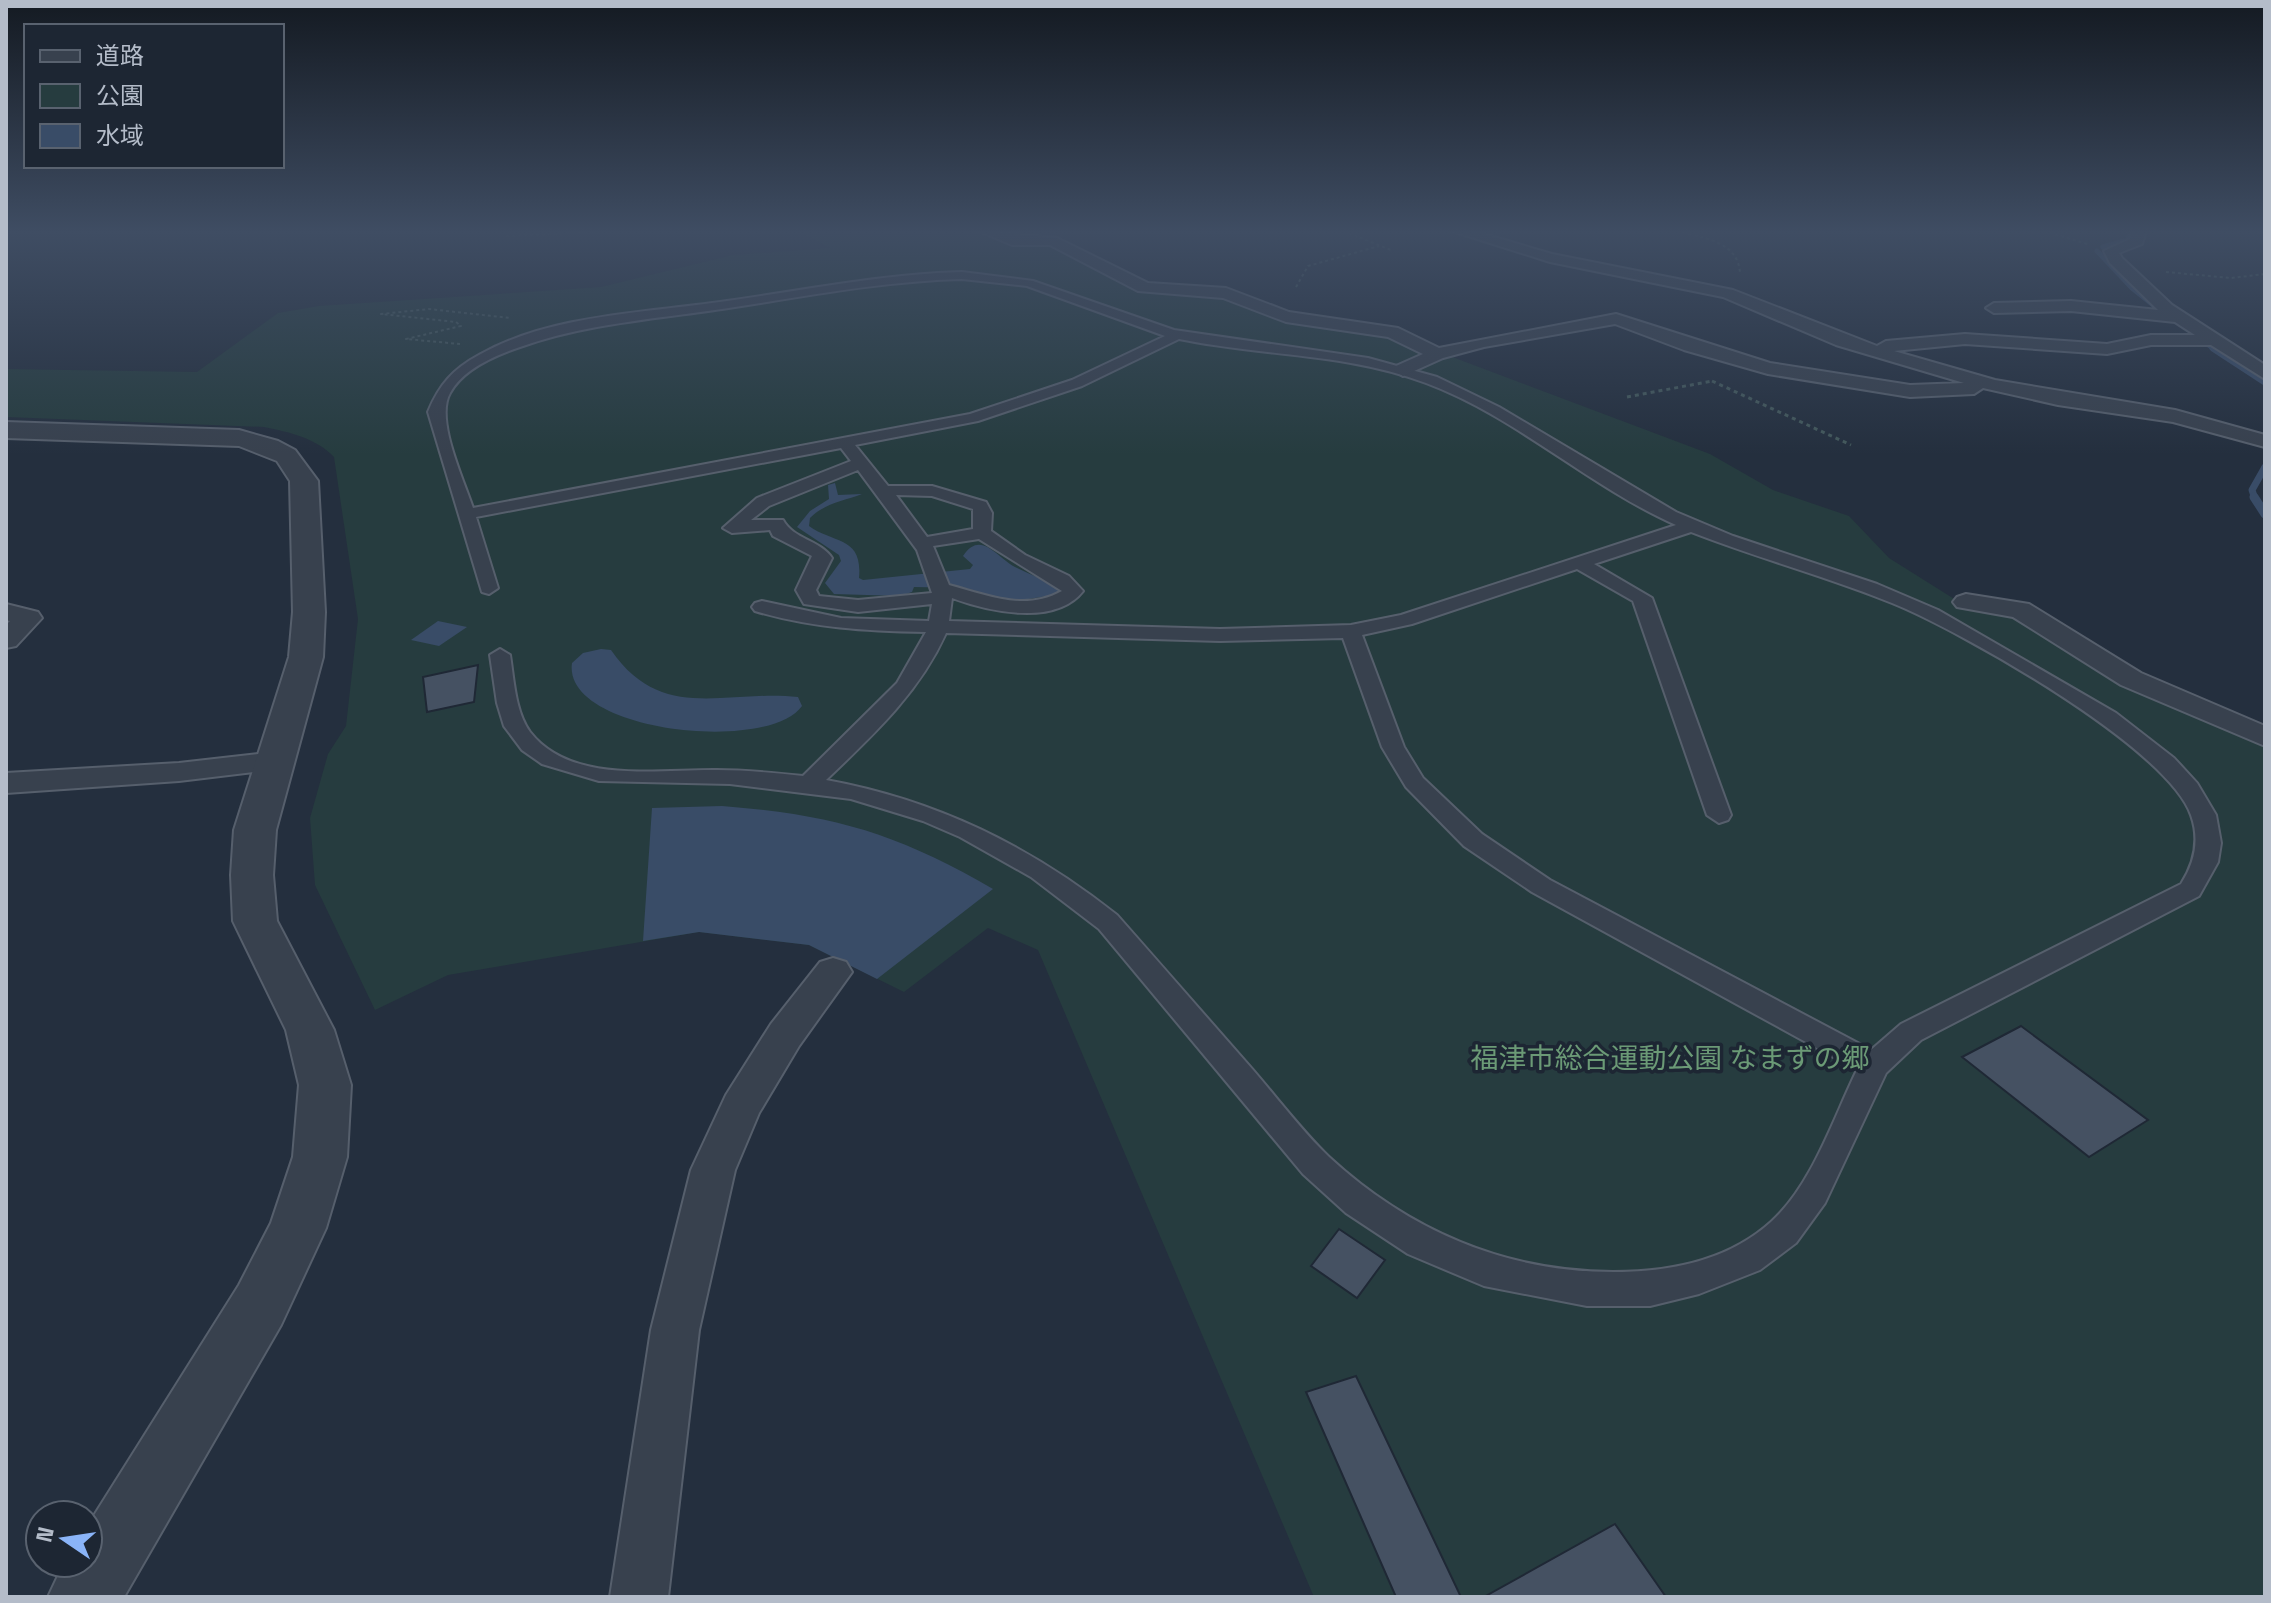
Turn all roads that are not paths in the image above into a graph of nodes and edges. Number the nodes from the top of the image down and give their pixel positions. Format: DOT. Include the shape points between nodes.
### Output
graph roads {
  1 [pos="722,306"];
  2 [pos="1087,306"];
  3 [pos="1258,306"];
  4 [pos="1759,306"];
  5 [pos="2166,306"];
  6 [pos="1994,308"];
  7 [pos="2180,317"];
  8 [pos="1178,335"];
  9 [pos="2213,340"];
  10 [pos="1847,343"];
  11 [pos="1437,354"];
  12 [pos="1403,370"];
  13 [pos="2265,373"];
  14 [pos="1992,385"];
  15 [pos="6,430"];
  16 [pos="2265,441"];
  17 [pos="846,444"];
  18 [pos="860,463"];
  19 [pos="882,492"];
  20 [pos="466,514"];
  21 [pos="1691,526"];
  22 [pos="982,533"];
  23 [pos="921,543"];
  24 [pos="1579,563"];
  25 [pos="489,588"];
  26 [pos="942,594"];
  27 [pos="1966,602"];
  28 [pos="762,607"];
  29 [pos="6,612"];
  30 [pos="940,626"];
  31 [pos="1351,631"];
  32 [pos="6,640"];
  33 [pos="500,655"];
  34 [pos="2265,737"];
  35 [pos="275,761"];
  36 [pos="6,783"];
  37 [pos="808,784"];
  38 [pos="1719,815"];
  39 [pos="833,972"];
  40 [pos="1874,1065"];
  41 [pos="84,1597"];
  42 [pos="639,1597"];
  1 -- 20 [label="street" via="574,327 532,339 457,373 437,398 435,412"];
  2 -- 8 [label="street"];
  3 -- 11 [label="street" via="1286,317 1392,332"];
  4 -- 10 [label="street"];
  5 -- 7 [label="street"];
  6 -- 7 [label="street" via="2071,306"];
  7 -- 9 [label="street"];
  8 -- 12 [label="street" via="1328,354"];
  8 -- 17 [label="street" via="1031,401"];
  9 -- 10 [label="street" via="2151,340 2107,349 1962,330 1899,347"];
  9 -- 13 [label="street"];
  10 -- 14 [label="street"];
  11 -- 12 [label="street"];
  11 -- 14 [label="street" via="1616,319 1768,368 1910,391"];
  12 -- 21 [label="street" via="1469,397"];
  14 -- 16 [label="street" via="2175,416"];
  15 -- 35 [label="street" via="239,438 270,445 299,467 304,481 309,612 306,657"];
  17 -- 18 [label="street"];
  17 -- 20 [label="street"];
  18 -- 19 [label="street"];
  18 -- 26 [label="street" via="772,497 729,531 777,524 779,532 819,552 823,558 806,590 821,604 846,606"];
  19 -- 22 [label="street" via="914,488 972,503 983,513"];
  19 -- 23 [label="street"];
  20 -- 25 [label="street"];
  21 -- 24 [label="street"];
  21 -- 40 [label="street" via="1845,578 1943,619 2142,741 2173,770 2199,809 2209,840 2205,864 2190,890 1911,1032"];
  22 -- 23 [label="street"];
  22 -- 26 [label="street" via="1062,580 1073,591 1070,597 1009,608 956,592"];
  23 -- 26 [label="street"];
  24 -- 31 [label="street" via="1405,620"];
  24 -- 38 [label="street" via="1642,598"];
  26 -- 30 [label="street"];
  27 -- 34 [label="street" via="2020,610 2131,679"];
  28 -- 30 [label="street" via="841,624"];
  29 -- 32 [label="street" via="29,618"];
  30 -- 31 [label="street" via="1294,635"];
  30 -- 37 [label="street" via="909,682"];
  31 -- 40 [label="street" via="1393,747 1414,782 1473,840 1541,886"];
  33 -- 37 [label="street" via="510,716 518,732 558,762 639,779 728,777"];
  35 -- 36 [label="street"];
  35 -- 41 [label="street" via="255,830 255,921 310,1030 325,1085 320,1157 298,1228 260,1305"];
  37 -- 40 [label="street" via="901,805 968,829 1070,889 1108,922 1326,1174 1358,1203 1420,1243 1484,1270 1587,1289 1650,1289 1748,1259 1784,1232 1813,1193"];
  39 -- 42 [label="street" via="785,1035 741,1107 713,1170 675,1330"];
}
